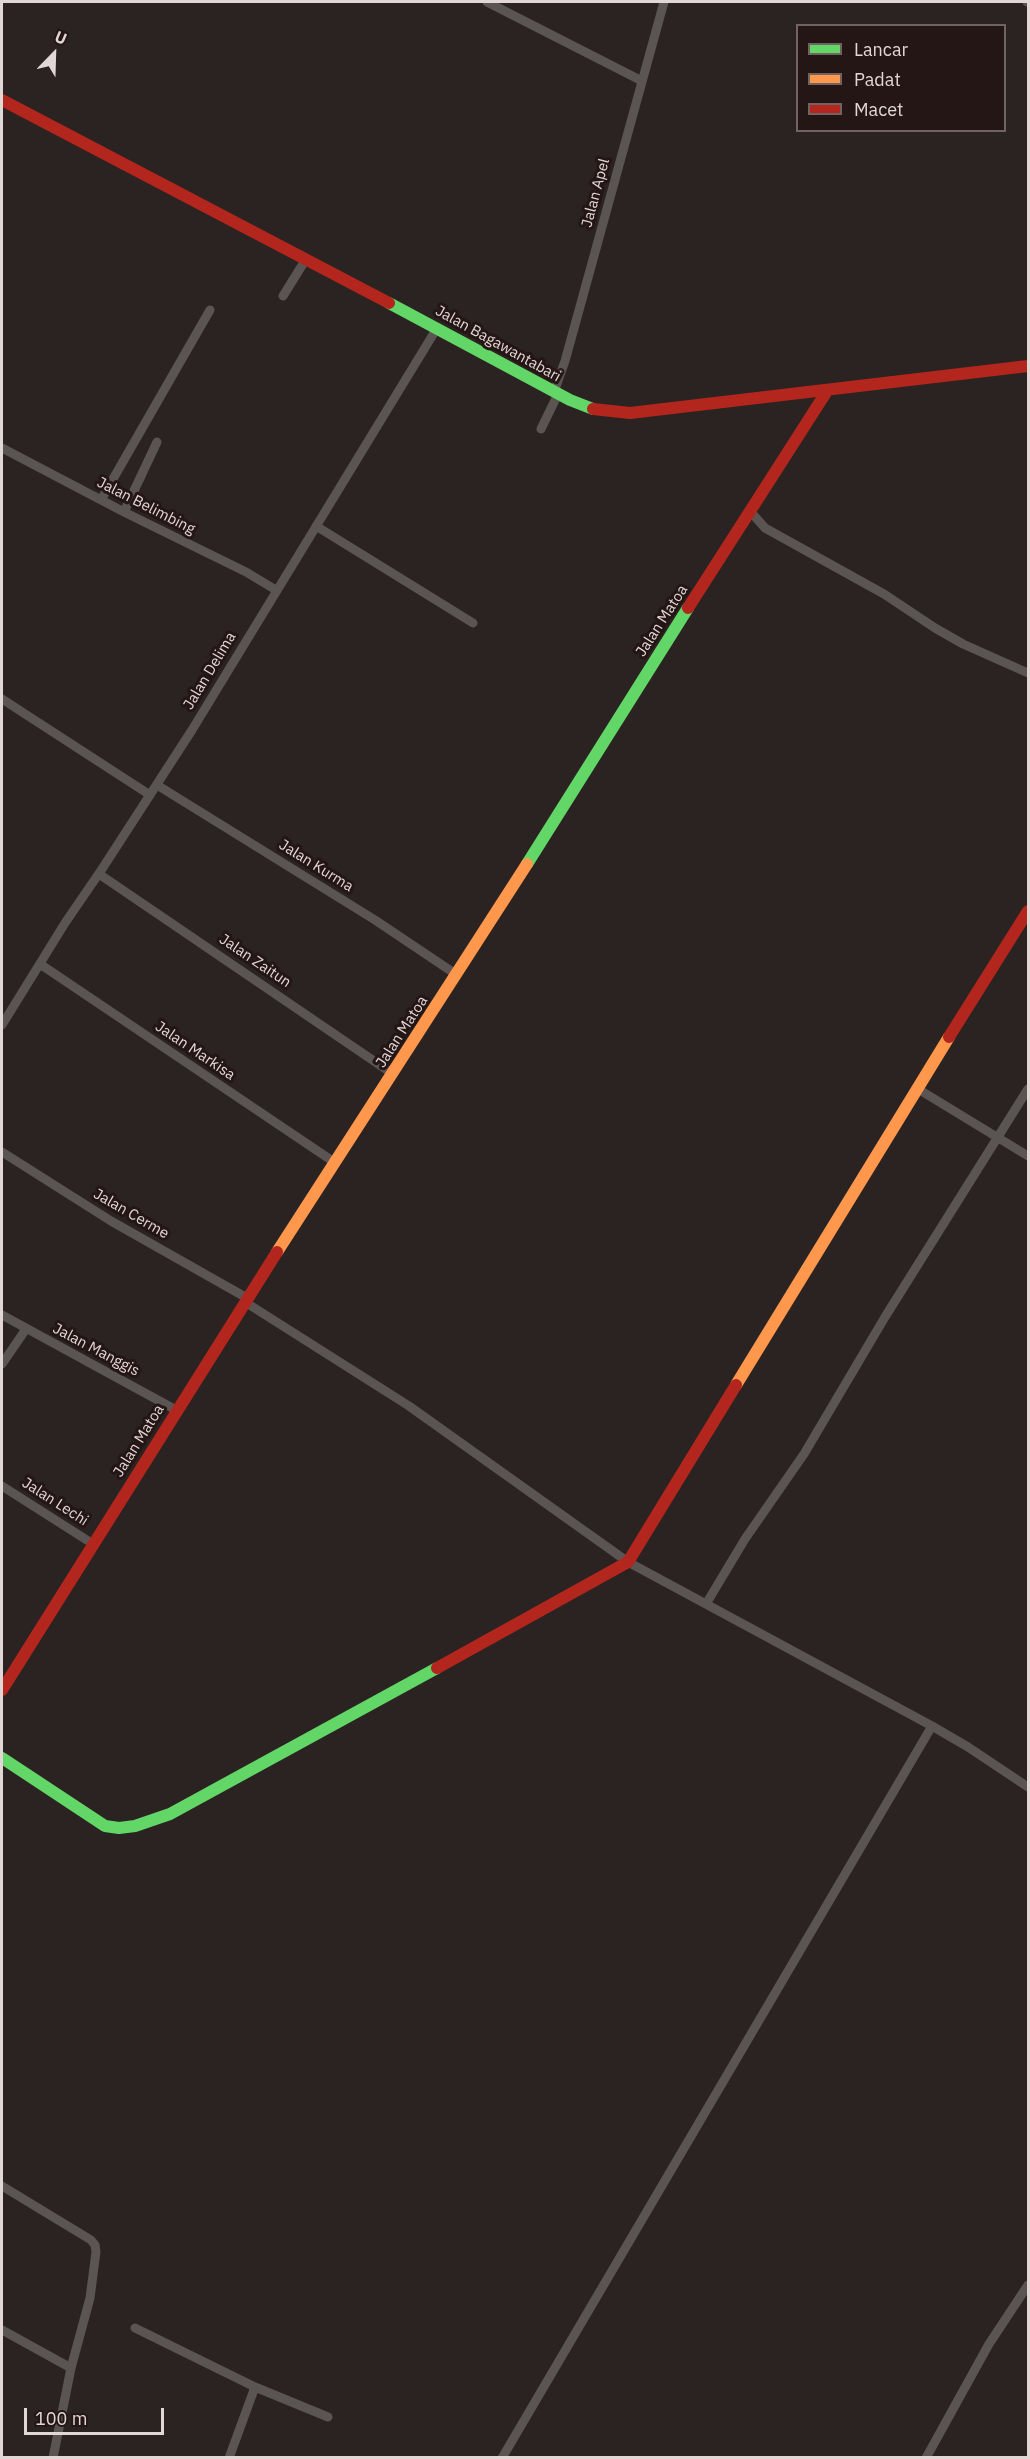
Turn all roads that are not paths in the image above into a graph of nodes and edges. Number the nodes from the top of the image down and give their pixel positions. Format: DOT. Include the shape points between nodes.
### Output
graph roads {
  1 [pos="487,2"];
  2 [pos="664,2"];
  3 [pos="642,81"];
  4 [pos="2,100"];
  5 [pos="306,259"];
  6 [pos="283,296"];
  7 [pos="210,310"];
  8 [pos="437,327"];
  9 [pos="1029,366"];
  10 [pos="828,390"];
  11 [pos="556,393"];
  12 [pos="541,429"];
  13 [pos="157,442"];
  14 [pos="2,448"];
  15 [pos="101,500"];
  16 [pos="750,511"];
  17 [pos="124,512"];
  18 [pos="316,526"];
  19 [pos="276,590"];
  20 [pos="473,623"];
  21 [pos="1029,673"];
  22 [pos="2,699"];
  23 [pos="157,785"];
  24 [pos="150,795"];
  25 [pos="99,874"];
  26 [pos="1029,911"];
  27 [pos="40,964"];
  28 [pos="457,975"];
  29 [pos="2,1024"];
  30 [pos="393,1074"];
  31 [pos="918,1089"];
  32 [pos="1029,1089"];
  33 [pos="999,1136"];
  34 [pos="2,1152"];
  35 [pos="1029,1156"];
  36 [pos="334,1162"];
  37 [pos="246,1300"];
  38 [pos="2,1315"];
  39 [pos="26,1329"];
  40 [pos="2,1364"];
  41 [pos="176,1410"];
  42 [pos="2,1486"];
  43 [pos="93,1544"];
  44 [pos="628,1562"];
  45 [pos="706,1604"];
  46 [pos="2,1690"];
  47 [pos="932,1726"];
  48 [pos="2,1758"];
  49 [pos="1029,1787"];
  50 [pos="2,2186"];
  51 [pos="1029,2284"];
  52 [pos="135,2328"];
  53 [pos="2,2330"];
  54 [pos="71,2368"];
  55 [pos="255,2387"];
  56 [pos="328,2417"];
  57 [pos="53,2457"];
  58 [pos="229,2457"];
  59 [pos="502,2457"];
  60 [pos="926,2457"];
  1 -- 3 [label="street"];
  2 -- 3 [label="street, Jalan Apel"];
  3 -- 11 [label="street, Jalan Apel"];
  4 -- 5 [label="street, Jalan Bagawantabari"];
  5 -- 6 [label="street"];
  5 -- 8 [label="street, Jalan Bagawantabari"];
  7 -- 15 [label="street"];
  8 -- 11 [label="street, Jalan Bagawantabari"];
  8 -- 18 [label="street, Jalan Delima"];
  9 -- 10 [label="street, Jalan Bagawantabari"];
  10 -- 11 [label="street, Jalan Bagawantabari" via="630,413 590,408"];
  10 -- 16 [label="street, Jalan Matoa"];
  11 -- 12 [label="street, Jalan Apel"];
  13 -- 17 [label="street"];
  14 -- 15 [label="street, Jalan Belimbing"];
  15 -- 17 [label="street, Jalan Belimbing"];
  16 -- 21 [label="street" via="765,528 884,594 918,618 963,644"];
  16 -- 28 [label="street, Jalan Matoa"];
  17 -- 19 [label="street, Jalan Belimbing"];
  18 -- 19 [label="street, Jalan Delima"];
  18 -- 20 [label="street"];
  19 -- 23 [label="street, Jalan Delima"];
  22 -- 24 [label="street"];
  23 -- 24 [label="street, Jalan Delima"];
  23 -- 28 [label="street, Jalan Kurma"];
  24 -- 25 [label="street, Jalan Delima"];
  25 -- 27 [label="street, Jalan Delima"];
  25 -- 30 [label="street, Jalan Zaitun"];
  26 -- 31 [label="street"];
  27 -- 29 [label="street, Jalan Delima"];
  27 -- 36 [label="street, Jalan Markisa"];
  28 -- 30 [label="street, Jalan Matoa"];
  30 -- 36 [label="street, Jalan Matoa"];
  31 -- 33 [label="street"];
  31 -- 44 [label="street"];
  32 -- 33 [label="street"];
  33 -- 35 [label="street"];
  33 -- 45 [label="street" via="804,1454"];
  34 -- 37 [label="street, Jalan Cerme"];
  36 -- 37 [label="street, Jalan Matoa"];
  37 -- 41 [label="street, Jalan Matoa"];
  37 -- 44 [label="street, Jalan Cerme" via="409,1406"];
  38 -- 39 [label="street, Jalan Manggis"];
  39 -- 40 [label="street"];
  39 -- 41 [label="street, Jalan Manggis"];
  41 -- 43 [label="street, Jalan Matoa"];
  42 -- 43 [label="street, Jalan Lechi"];
  43 -- 46 [label="street, Jalan Matoa"];
  44 -- 45 [label="street, Jalan Cerme"];
  44 -- 48 [label="street" via="232,1781 141,1825 116,1829 105,1826"];
  45 -- 47 [label="street, Jalan Cerme"];
  47 -- 49 [label="street, Jalan Cerme"];
  47 -- 59 [label="street"];
  50 -- 54 [label="street" via="95,2245 90,2298"];
  51 -- 60 [label="street" via="989,2344"];
  52 -- 55 [label="street"];
  53 -- 54 [label="street"];
  54 -- 57 [label="street"];
  55 -- 56 [label="street"];
  55 -- 58 [label="street"];
}
